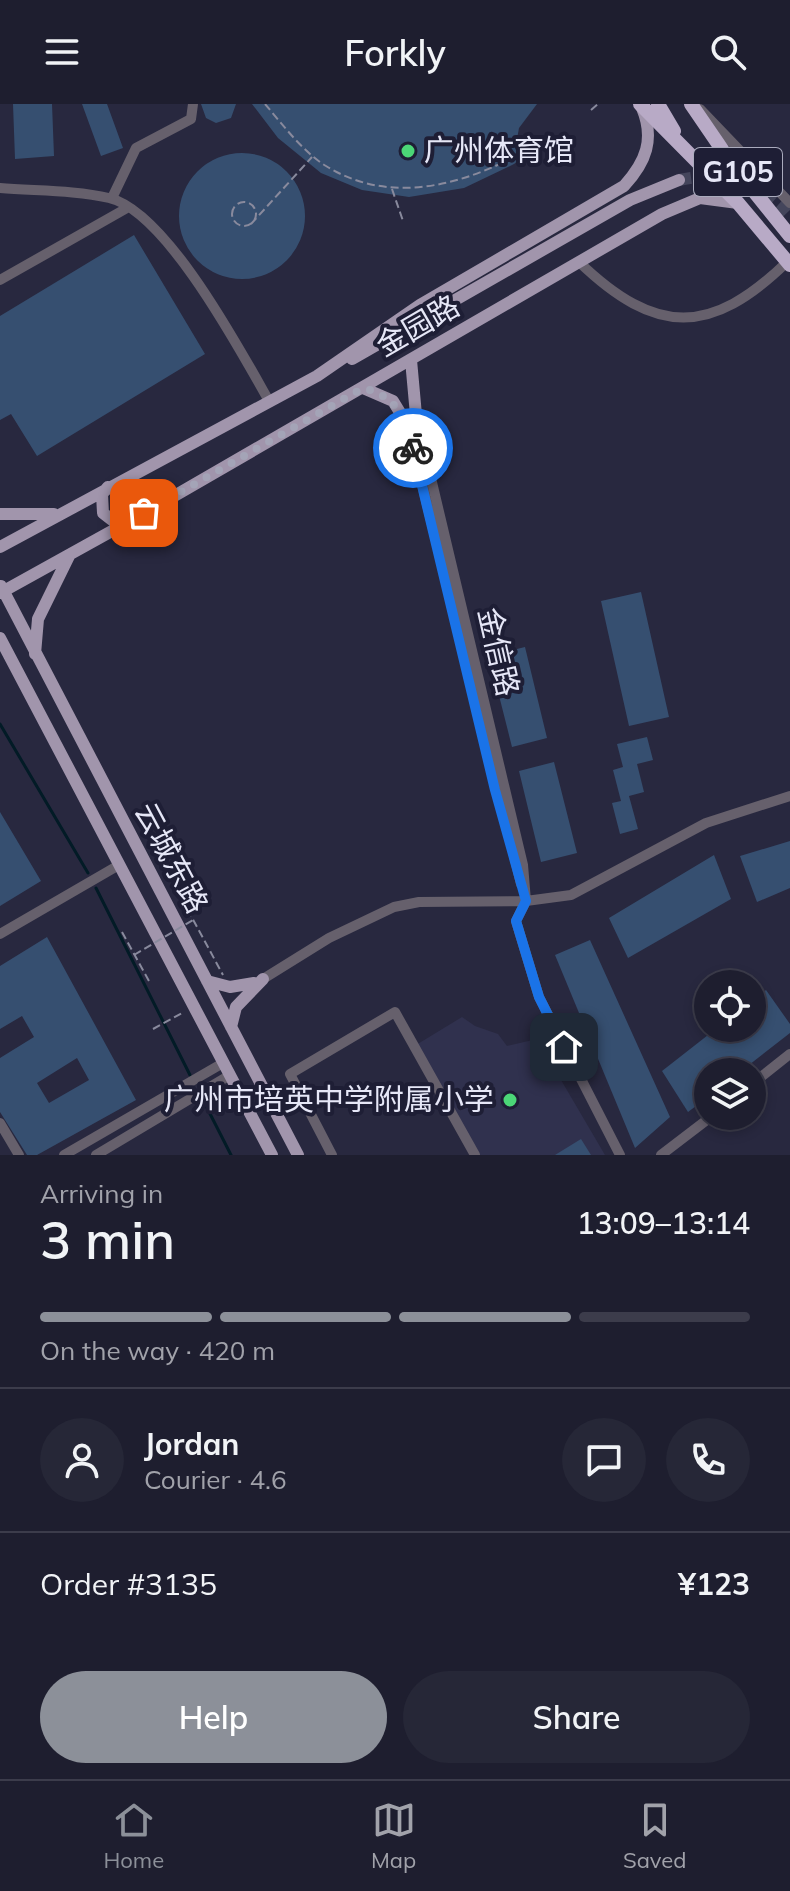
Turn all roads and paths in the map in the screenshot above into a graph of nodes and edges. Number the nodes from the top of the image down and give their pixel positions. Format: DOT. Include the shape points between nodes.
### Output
graph roads {
  1 [pos="193,104"];
  2 [pos="265,104"];
  3 [pos="598,104"];
  4 [pos="640,104"];
  5 [pos="658,104"];
  6 [pos="693,104"];
  7 [pos="591,110"];
  8 [pos="313,155"];
  9 [pos="516,156"];
  10 [pos="689,156"];
  11 [pos="679,180"];
  12 [pos="0,188"];
  13 [pos="392,188"];
  14 [pos="112,198"];
  15 [pos="738,203"];
  16 [pos="790,203"];
  17 [pos="127,208"];
  18 [pos="403,221"];
  19 [pos="251,224"];
  20 [pos="790,236"];
  21 [pos="579,262"];
  22 [pos="789,264"];
  23 [pos="0,280"];
  24 [pos="411,360"];
  25 [pos="317,376"];
  26 [pos="363,388"];
  27 [pos="269,401"];
  28 [pos="412,420"];
  29 [pos="110,484"];
  30 [pos="0,514"];
  31 [pos="57,514"];
  32 [pos="135,518"];
  33 [pos="0,547"];
  34 [pos="69,556"];
  35 [pos="1,589"];
  36 [pos="0,638"];
  37 [pos="0,655"];
  38 [pos="35,657"];
  39 [pos="13,664"];
  40 [pos="61,706"];
  41 [pos="41,716"];
  42 [pos="790,796"];
  43 [pos="119,865"];
  44 [pos="176,888"];
  45 [pos="526,901"];
  46 [pos="193,920"];
  47 [pos="175,921"];
  48 [pos="122,932"];
  49 [pos="155,933"];
  50 [pos="0,934"];
  51 [pos="134,955"];
  52 [pos="224,977"];
  53 [pos="263,979"];
  54 [pos="207,981"];
  55 [pos="150,983"];
  56 [pos="194,1007"];
  57 [pos="231,1027"];
  58 [pos="153,1029"];
  59 [pos="790,1054"];
  60 [pos="223,1063"];
  61 [pos="766,1073"];
  62 [pos="230,1075"];
  63 [pos="0,1123"];
  64 [pos="694,1130"];
  65 [pos="19,1155"];
  66 [pos="64,1155"];
  67 [pos="96,1155"];
  68 [pos="272,1155"];
  69 [pos="298,1155"];
  70 [pos="332,1155"];
  71 [pos="475,1155"];
  72 [pos="620,1155"];
  73 [pos="661,1155"];
  1 -- 14 [label="street" via="191,119 136,148"];
  2 -- 8 [label="path"];
  3 -- 7 [label="path"];
  4 -- 10 [label="highway, G105"];
  4 -- 25 [label="main road, 金园路" via="650,141 637,172 624,186 420,305"];
  5 -- 10 [label="highway, G105"];
  6 -- 16 [label="street"];
  6 -- 20 [label="highway, G105"];
  8 -- 13 [label="path" via="345,176"];
  8 -- 19 [label="path"];
  9 -- 13 [label="path" via="464,181"];
  10 -- 15 [label="highway, G105"];
  11 -- 25 [label="main road" via="630,200 411,328"];
  12 -- 14 [label="street"];
  13 -- 18 [label="path"];
  14 -- 17 [label="street"];
  15 -- 21 [label="main road, 金园路" via="700,198 685,202"];
  15 -- 22 [label="highway, G105"];
  17 -- 23 [label="street"];
  17 -- 27 [label="street" via="159,230 231,333"];
  19 -- 19 [label="path" via="254,208 237,204 234,222"];
  21 -- 22 [label="street" via="634,307 682,319 727,309"];
  21 -- 24 [label="main road, 金园路"];
  24 -- 26 [label="main road, 金园路"];
  24 -- 28 [label="main road"];
  25 -- 27 [label="main road, 金园路"];
  26 -- 28 [label="main road" via="393,401"];
  26 -- 32 [label="main road, 金园路"];
  27 -- 29 [label="main road, 金园路"];
  28 -- 45 [label="street, 金信路" via="495,790"];
  29 -- 31 [label="main road, 金园路"];
  29 -- 32 [label="main road" via="102,494 103,513 112,520"];
  30 -- 31 [label="main road"];
  31 -- 33 [label="main road, 金园路"];
  32 -- 34 [label="main road, 金园路"];
  34 -- 35 [label="main road, 金园路"];
  34 -- 38 [label="main road" via="38,619"];
  35 -- 38 [label="main road, 云城东路"];
  36 -- 39 [label="main road, 云城东路"];
  37 -- 39 [label="main road"];
  38 -- 40 [label="main road, 云城东路"];
  39 -- 41 [label="main road, 云城东路"];
  40 -- 41 [label="main road"];
  40 -- 47 [label="main road, 云城东路"];
  41 -- 43 [label="main road, 云城东路"];
  42 -- 45 [label="street" via="706,823 579,893"];
  43 -- 49 [label="main road, 云城东路"];
  43 -- 50 [label="street"];
  44 -- 46 [label="path"];
  45 -- 53 [label="street" via="394,907 340,932"];
  45 -- 72 [label="street" via="516,921 539,997"];
  46 -- 51 [label="path, bridge"];
  46 -- 52 [label="path"];
  47 -- 49 [label="main road"];
  47 -- 54 [label="main road, 云城东路"];
  48 -- 51 [label="path"];
  49 -- 56 [label="main road, 云城东路"];
  51 -- 55 [label="path"];
  53 -- 54 [label="main road" via="240,987"];
  53 -- 57 [label="main road" via="236,1007"];
  54 -- 57 [label="main road, 云城东路"];
  56 -- 58 [label="path"];
  56 -- 60 [label="main road, 云城东路"];
  57 -- 69 [label="main road, 云城东路"];
  59 -- 61 [label="street"];
  60 -- 62 [label="main road, 云城东路"];
  60 -- 66 [label="street"];
  62 -- 67 [label="street"];
  62 -- 68 [label="main road, 云城东路"];
  63 -- 65 [label="street"];
  64 -- 73 [label="street"];
  70 -- 71 [label="street" via="290,1074 395,1012"];
}
